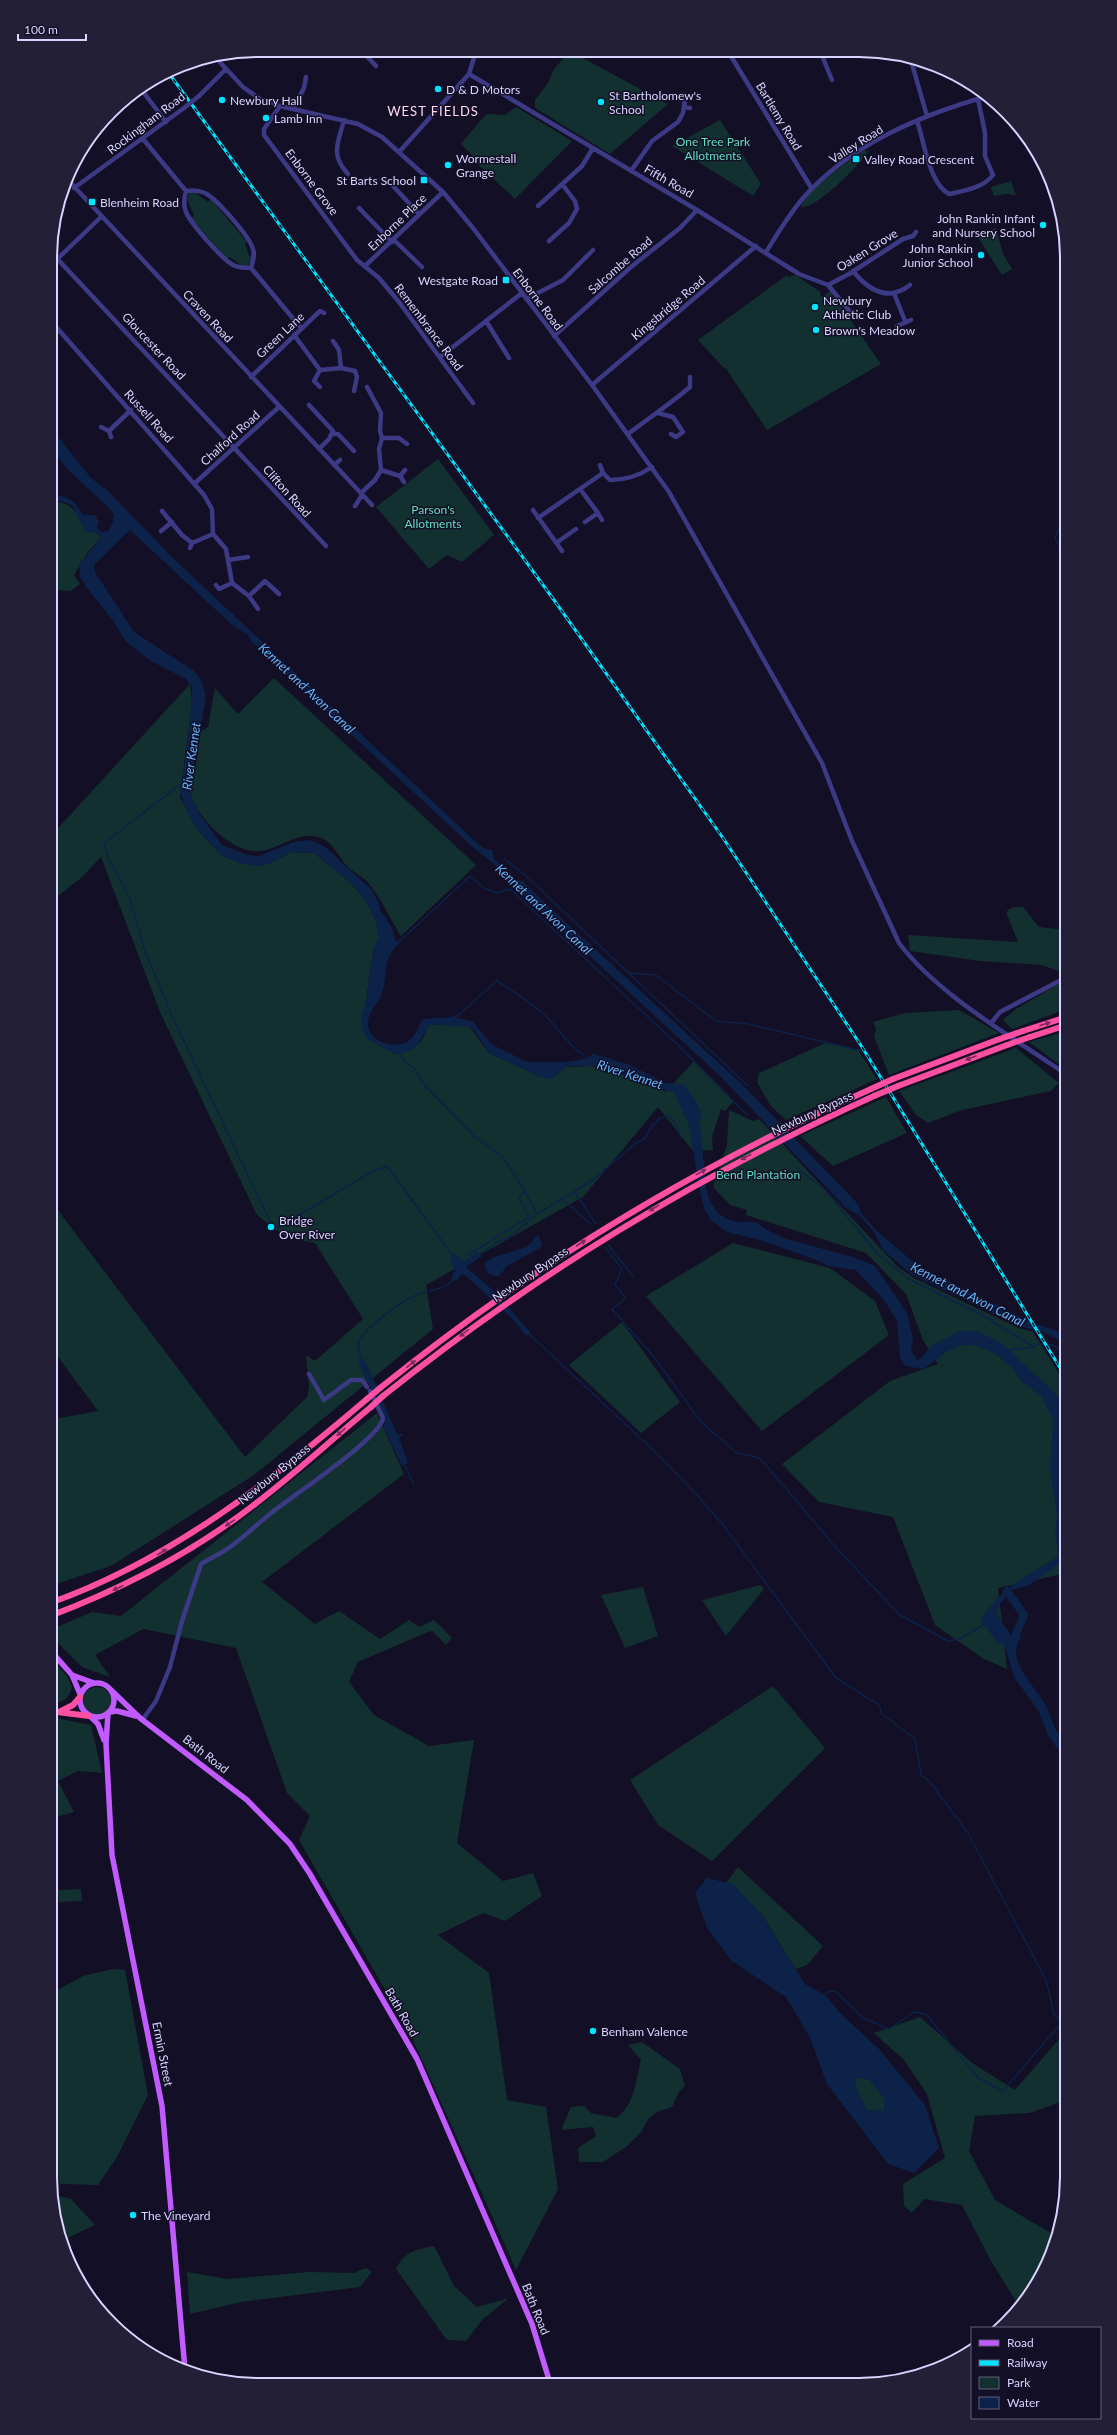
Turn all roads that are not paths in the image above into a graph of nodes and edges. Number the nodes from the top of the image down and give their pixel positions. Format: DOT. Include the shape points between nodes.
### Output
graph roads {
  1 [pos="368,57"];
  2 [pos="474,57"];
  3 [pos="731,57"];
  4 [pos="822,57"];
  5 [pos="219,61"];
  6 [pos="912,64"];
  7 [pos="376,66"];
  8 [pos="226,69"];
  9 [pos="469,74"];
  10 [pos="306,77"];
  11 [pos="832,80"];
  12 [pos="144,92"];
  13 [pos="982,98"];
  14 [pos="685,99"];
  15 [pos="978,99"];
  16 [pos="280,106"];
  17 [pos="684,107"];
  18 [pos="690,108"];
  19 [pos="293,109"];
  20 [pos="927,116"];
  21 [pos="344,120"];
  22 [pos="917,121"];
  23 [pos="166,122"];
  24 [pos="143,139"];
  25 [pos="593,148"];
  26 [pos="400,151"];
  27 [pos="631,171"];
  28 [pos="348,174"];
  29 [pos="71,184"];
  30 [pos="562,184"];
  31 [pos="393,186"];
  32 [pos="74,188"];
  33 [pos="812,189"];
  34 [pos="186,191"];
  35 [pos="443,192"];
  36 [pos="538,206"];
  37 [pos="359,208"];
  38 [pos="697,210"];
  39 [pos="419,214"];
  40 [pos="101,216"];
  41 [pos="916,232"];
  42 [pos="393,241"];
  43 [pos="549,241"];
  44 [pos="756,246"];
  45 [pos="593,250"];
  46 [pos="766,252"];
  47 [pos="58,260"];
  48 [pos="366,266"];
  49 [pos="422,267"];
  50 [pos="251,268"];
  51 [pos="853,271"];
  52 [pos="828,285"];
  53 [pos="910,285"];
  54 [pos="522,293"];
  55 [pos="894,293"];
  56 [pos="526,299"];
  57 [pos="324,313"];
  58 [pos="851,313"];
  59 [pos="911,320"];
  60 [pos="486,321"];
  61 [pos="905,321"];
  62 [pos="897,326"];
  63 [pos="57,328"];
  64 [pos="301,328"];
  65 [pos="294,335"];
  66 [pos="554,336"];
  67 [pos="333,341"];
  68 [pos="440,357"];
  69 [pos="509,358"];
  70 [pos="341,368"];
  71 [pos="320,370"];
  72 [pos="251,376"];
  73 [pos="690,377"];
  74 [pos="592,385"];
  75 [pos="320,387"];
  76 [pos="368,387"];
  77 [pos="354,391"];
  78 [pos="473,403"];
  79 [pos="309,405"];
  80 [pos="279,407"];
  81 [pos="131,410"];
  82 [pos="658,412"];
  83 [pos="101,427"];
  84 [pos="109,431"];
  85 [pos="337,433"];
  86 [pos="628,434"];
  87 [pos="671,434"];
  88 [pos="111,437"];
  89 [pos="382,438"];
  90 [pos="407,444"];
  91 [pos="234,448"];
  92 [pos="319,449"];
  93 [pos="354,451"];
  94 [pos="340,460"];
  95 [pos="334,465"];
  96 [pos="600,465"];
  97 [pos="652,467"];
  98 [pos="381,470"];
  99 [pos="405,470"];
  100 [pos="603,472"];
  101 [pos="400,476"];
  102 [pos="404,482"];
  103 [pos="195,483"];
  104 [pos="580,489"];
  105 [pos="361,494"];
  106 [pos="372,505"];
  107 [pos="355,506"];
  108 [pos="533,510"];
  109 [pos="162,511"];
  110 [pos="598,513"];
  111 [pos="538,518"];
  112 [pos="602,520"];
  113 [pos="172,522"];
  114 [pos="586,522"];
  115 [pos="576,529"];
  116 [pos="161,531"];
  117 [pos="214,534"];
  118 [pos="556,543"];
  119 [pos="326,546"];
  120 [pos="562,551"];
  121 [pos="248,558"];
  122 [pos="228,560"];
  123 [pos="232,583"];
  124 [pos="216,585"];
  125 [pos="279,594"];
  126 [pos="249,596"];
  127 [pos="258,609"];
  128 [pos="1060,981"];
  129 [pos="1060,1019"];
  130 [pos="992,1022"];
  131 [pos="1060,1027"];
  132 [pos="1060,1070"];
  133 [pos="309,1374"];
  134 [pos="57,1600"];
  135 [pos="57,1613"];
  136 [pos="57,1657"];
  137 [pos="72,1675"];
  138 [pos="95,1683"];
  139 [pos="111,1690"];
  140 [pos="80,1696"];
  141 [pos="59,1712"];
  142 [pos="109,1713"];
  143 [pos="90,1716"];
  144 [pos="142,1719"];
  145 [pos="106,1744"];
  146 [pos="184,2364"];
  147 [pos="548,2378"];
  1 -- 7 [label="street"];
  2 -- 9 [label="street"];
  3 -- 33 [label="street, Bartlemy Road"];
  4 -- 11 [label="street"];
  5 -- 8 [label="street, Enborne Road"];
  6 -- 20 [label="street"];
  8 -- 16 [label="street, Enborne Road" via="248,92"];
  8 -- 23 [label="street, Rockingham Road, bridge" via="199,96"];
  9 -- 25 [label="street, Fifth Road"];
  9 -- 26 [label="street"];
  10 -- 19 [label="street" via="304,88"];
  12 -- 23 [label="street"];
  13 -- 15 [label="street, Valley Road"];
  14 -- 17 [label="street"];
  15 -- 20 [label="street, Valley Road"];
  15 -- 22 [label="street" via="985,133 985,156 993,175 988,182 949,194 939,185 929,163"];
  16 -- 19 [label="street, Enborne Road"];
  16 -- 48 [label="street, Enborne Grove" via="264,129 264,135 357,260"];
  17 -- 18 [label="street"];
  17 -- 27 [label="street" via="678,122 652,141"];
  19 -- 21 [label="street, Enborne Road"];
  20 -- 22 [label="street, Valley Road"];
  21 -- 26 [label="street, Enborne Road" via="375,132"];
  21 -- 28 [label="street" via="336,153 339,164 345,167"];
  22 -- 33 [label="street, Valley Road" via="860,150"];
  23 -- 24 [label="street, Rockingham Road"];
  24 -- 32 [label="street, Rockingham Road"];
  24 -- 34 [label="street"];
  25 -- 27 [label="street, Fifth Road"];
  25 -- 30 [label="street" via="582,166"];
  26 -- 35 [label="street, Enborne Road"];
  27 -- 38 [label="street, Fifth Road"];
  29 -- 32 [label="street, Craven Road"];
  30 -- 36 [label="street"];
  30 -- 43 [label="street" via="575,201 577,209 569,223"];
  31 -- 39 [label="street"];
  32 -- 40 [label="street, Craven Road"];
  33 -- 46 [label="street, Valley Road" via="786,219"];
  34 -- 50 [label="street" via="186,212 193,223 229,263"];
  34 -- 50 [label="street" via="198,190 216,202 249,240 254,260"];
  35 -- 39 [label="street, Enborne Place"];
  35 -- 54 [label="street, Enborne Road"];
  37 -- 42 [label="street"];
  38 -- 44 [label="street, Fifth Road"];
  38 -- 66 [label="street, Salcombe Road" via="680,228 631,267"];
  39 -- 42 [label="street, Enborne Place"];
  40 -- 47 [label="street"];
  40 -- 72 [label="street, Craven Road"];
  41 -- 51 [label="street, Oaken Grove" via="914,236 903,239"];
  42 -- 48 [label="street, Enborne Place"];
  42 -- 49 [label="street"];
  44 -- 46 [label="street, Fifth Road"];
  44 -- 74 [label="street, Kingsbridge Road"];
  45 -- 56 [label="street" via="563,280"];
  46 -- 52 [label="street, Fifth Road" via="799,274"];
  47 -- 91 [label="street, Gloucester Road"];
  48 -- 68 [label="street, Remembrance Road" via="399,302"];
  50 -- 64 [label="street"];
  51 -- 52 [label="street, Oaken Grove"];
  51 -- 55 [label="street" via="873,289 882,293"];
  52 -- 58 [label="street, Fifth Road"];
  53 -- 55 [label="street" via="901,292"];
  54 -- 56 [label="street, Enborne Road"];
  54 -- 60 [label="street"];
  55 -- 61 [label="street"];
  56 -- 66 [label="street, Enborne Road"];
  57 -- 64 [label="street, Green Lane" via="320,311"];
  59 -- 61 [label="street"];
  60 -- 68 [label="street"];
  60 -- 69 [label="street"];
  61 -- 62 [label="street"];
  63 -- 81 [label="street, Russell Road"];
  64 -- 65 [label="street, Green Lane"];
  65 -- 71 [label="street"];
  65 -- 72 [label="street, Green Lane"];
  66 -- 74 [label="street, Enborne Road"];
  67 -- 70 [label="street" via="339,350"];
  68 -- 78 [label="street, Remembrance Road"];
  70 -- 71 [label="street"];
  70 -- 77 [label="street" via="355,371 357,377"];
  71 -- 75 [label="street" via="314,381"];
  72 -- 80 [label="street, Craven Road"];
  73 -- 82 [label="street" via="690,387"];
  74 -- 86 [label="street, Enborne Road"];
  76 -- 89 [label="street" via="381,413"];
  79 -- 85 [label="street"];
  80 -- 91 [label="street, Chalford Road"];
  80 -- 92 [label="street, Craven Road"];
  81 -- 84 [label="street"];
  81 -- 103 [label="street, Russell Road"];
  82 -- 86 [label="street"];
  82 -- 87 [label="street" via="673,417 683,432 676,437"];
  83 -- 84 [label="street"];
  84 -- 88 [label="street"];
  85 -- 92 [label="street"];
  85 -- 93 [label="street"];
  86 -- 97 [label="street, Enborne Road"];
  89 -- 90 [label="street" via="399,438"];
  89 -- 98 [label="street" via="379,449"];
  91 -- 103 [label="street, Chalford Road"];
  91 -- 119 [label="street, Clifton Road"];
  92 -- 95 [label="street, Craven Road"];
  94 -- 95 [label="street"];
  95 -- 105 [label="street, Craven Road"];
  96 -- 100 [label="street"];
  97 -- 100 [label="street" via="630,478 610,480"];
  97 -- 130 [label="street, Enborne Road" via="686,521 822,764 852,841 899,943 910,957 950,993"];
  98 -- 101 [label="street"];
  98 -- 105 [label="street"];
  99 -- 101 [label="street"];
  100 -- 104 [label="street"];
  101 -- 102 [label="street"];
  103 -- 117 [label="street, Russell Road" via="210,502"];
  104 -- 110 [label="street"];
  104 -- 111 [label="street"];
  105 -- 106 [label="street, Craven Road"];
  105 -- 107 [label="street"];
  108 -- 111 [label="street"];
  109 -- 113 [label="street"];
  110 -- 112 [label="street"];
  110 -- 114 [label="street"];
  111 -- 118 [label="street"];
  113 -- 116 [label="street"];
  113 -- 117 [label="street" via="191,546"];
  115 -- 118 [label="street"];
  117 -- 122 [label="street" via="226,549"];
  118 -- 120 [label="street"];
  121 -- 122 [label="street"];
  122 -- 123 [label="street"];
  123 -- 124 [label="street" via="219,589"];
  123 -- 126 [label="street"];
  125 -- 126 [label="street" via="265,581"];
  126 -- 127 [label="street"];
  128 -- 130 [label="street" via="1000,1012"];
  134 -- 129 [label="highway, Newbury Bypass, one-way, bridge" via="129,1570 190,1535 270,1478 380,1388 490,1304 592,1236 686,1180 790,1126 894,1079"];
  130 -- 132 [label="street, Enborne Road"];
  131 -- 135 [label="highway, Newbury Bypass, one-way, bridge" via="874,1096 796,1132 688,1189 596,1243 496,1310 383,1396 257,1503 190,1549 127,1584"];
  133 -- 144 [label="street" via="324,1400 352,1380 362,1380 369,1389 383,1422 353,1452 269,1514 230,1547 201,1564 168,1672 156,1701"];
  136 -- 137 [label="main road"];
  137 -- 138 [label="main road"];
  137 -- 140 [label="main road"];
  138 -- 139 [label="main road" via="103,1684"];
  138 -- 140 [label="main road" via="86,1687"];
  139 -- 142 [label="main road" via="114,1701"];
  139 -- 144 [label="main road, Bath Road"];
  140 -- 141 [label="highway" via="74,1705"];
  140 -- 143 [label="main road" via="81,1708"];
  141 -- 143 [label="highway"];
  142 -- 143 [label="main road" via="100,1717"];
  142 -- 144 [label="main road, Bath Road" via="123,1712"];
  142 -- 145 [label="main road, Ermin Street"];
  143 -- 145 [label="main road, Ermin Street" via="98,1724"];
  144 -- 147 [label="main road, Bath Road" via="247,1800 290,1844 316,1884 417,2059 532,2324"];
  145 -- 146 [label="main road, Ermin Street" via="112,1855 162,2106"];
}
